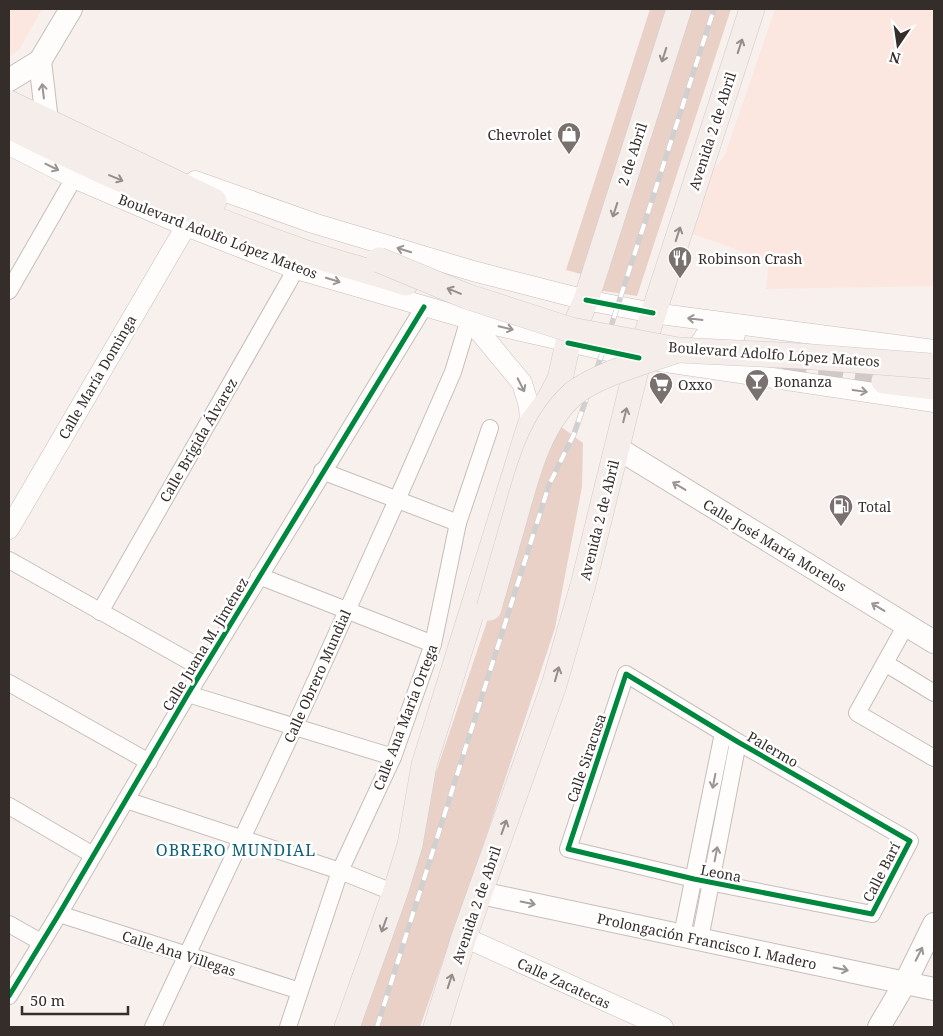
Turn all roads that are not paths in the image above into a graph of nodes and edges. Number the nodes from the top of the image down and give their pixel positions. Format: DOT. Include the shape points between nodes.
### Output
graph roads {
  1 [pos="71,9"];
  2 [pos="679,9"];
  3 [pos="752,9"];
  4 [pos="40,61"];
  5 [pos="9,80"];
  6 [pos="9,103"];
  7 [pos="47,121"];
  8 [pos="9,126"];
  9 [pos="9,145"];
  10 [pos="108,151"];
  11 [pos="74,178"];
  12 [pos="186,226"];
  13 [pos="296,269"];
  14 [pos="406,283"];
  15 [pos="9,291"];
  16 [pos="586,300"];
  17 [pos="424,306"];
  18 [pos="652,313"];
  19 [pos="469,319"];
  20 [pos="842,338"];
  21 [pos="568,343"];
  22 [pos="678,350"];
  23 [pos="639,358"];
  24 [pos="934,367"];
  25 [pos="755,376"];
  26 [pos="884,381"];
  27 [pos="934,402"];
  28 [pos="530,425"];
  29 [pos="490,428"];
  30 [pos="617,448"];
  31 [pos="322,471"];
  32 [pos="397,500"];
  33 [pos="458,523"];
  34 [pos="9,528"];
  35 [pos="9,560"];
  36 [pos="259,576"];
  37 [pos="347,611"];
  38 [pos="100,612"];
  39 [pos="906,625"];
  40 [pos="934,642"];
  41 [pos="433,644"];
  42 [pos="885,663"];
  43 [pos="203,669"];
  44 [pos="626,674"];
  45 [pos="9,683"];
  46 [pos="934,693"];
  47 [pos="188,694"];
  48 [pos="295,726"];
  49 [pos="723,733"];
  50 [pos="738,742"];
  51 [pos="393,757"];
  52 [pos="934,758"];
  53 [pos="149,762"];
  54 [pos="126,800"];
  55 [pos="9,806"];
  56 [pos="242,840"];
  57 [pos="910,841"];
  58 [pos="410,845"];
  59 [pos="568,849"];
  60 [pos="93,855"];
  61 [pos="340,871"];
  62 [pos="694,880"];
  63 [pos="710,882"];
  64 [pos="395,893"];
  65 [pos="481,893"];
  66 [pos="59,914"];
  67 [pos="872,914"];
  68 [pos="9,924"];
  69 [pos="934,924"];
  70 [pos="464,937"];
  71 [pos="691,937"];
  72 [pos="41,942"];
  73 [pos="186,955"];
  74 [pos="905,983"];
  75 [pos="934,990"];
  76 [pos="300,991"];
  77 [pos="9,996"];
  78 [pos="636,1022"];
  79 [pos="153,1027"];
  80 [pos="288,1027"];
  81 [pos="347,1027"];
  82 [pos="436,1027"];
  83 [pos="663,1027"];
  84 [pos="879,1027"];
  1 -- 4 [label="main road"];
  2 -- 16 [label="main road, 2 de Abril, one-way"];
  18 -- 3 [label="main road, Avenida 2 de Abril, one-way"];
  4 -- 5 [label="main road"];
  7 -- 4 [label="main road, one-way"];
  6 -- 7 [label="main road, Boulevard Adolfo López Mateos"];
  7 -- 10 [label="main road, Boulevard Adolfo López Mateos"];
  8 -- 14 [label="main road, Boulevard Adolfo López Mateos, one-way" via="84,164 195,212 302,251"];
  9 -- 11 [label="street, Boulevard Adolfo López Mateos, one-way"];
  16 -- 10 [label="street, Boulevard Adolfo López Mateos, one-way" via="473,271 313,223"];
  22 -- 10 [label="main road, Boulevard Adolfo López Mateos, one-way, bridge" via="571,330 466,296 379,260 204,198"];
  11 -- 12 [label="street, Boulevard Adolfo López Mateos"];
  11 -- 15 [label="street"];
  12 -- 13 [label="street, Boulevard Adolfo López Mateos"];
  12 -- 34 [label="street, Calle María Dominga"];
  13 -- 17 [label="street, Boulevard Adolfo López Mateos, one-way"];
  13 -- 38 [label="street, Calle Brígida Álvarez"];
  16 -- 18 [label="street, Boulevard Adolfo López Mateos"];
  16 -- 21 [label="main road, 2 de Abril"];
  17 -- 19 [label="street, Boulevard Adolfo López Mateos"];
  17 -- 31 [label="street, Calle Juana M. Jiménez"];
  20 -- 18 [label="street, Boulevard Adolfo López Mateos, one-way"];
  18 -- 23 [label="main road, Avenida 2 de Abril"];
  19 -- 21 [label="street, Boulevard Adolfo López Mateos, one-way"];
  19 -- 28 [label="street, one-way" via="522,383 529,406"];
  19 -- 32 [label="street, Calle Obrero Mundial" via="453,372"];
  20 -- 24 [label="street, Boulevard Adolfo López Mateos"];
  20 -- 25 [label="street" via="824,346 720,333 702,339 699,353 708,360 733,363"];
  21 -- 23 [label="street, Boulevard Adolfo López Mateos"];
  21 -- 28 [label="main road, 2 de Abril" via="560,380"];
  22 -- 24 [label="main road, Boulevard Adolfo López Mateos, bridge"];
  22 -- 58 [label="main road, bridge" via="615,373 574,394 554,417 538,445 472,665"];
  23 -- 25 [label="street, Boulevard Adolfo López Mateos"];
  30 -- 23 [label="main road, Avenida 2 de Abril, one-way"];
  24 -- 26 [label="main road, Boulevard Adolfo López Mateos"];
  25 -- 27 [label="street, Boulevard Adolfo López Mateos, one-way"];
  28 -- 58 [label="main road, 2 de Abril" via="424,766"];
  29 -- 33 [label="street, Calle Ana María Ortega"];
  39 -- 30 [label="main road, Calle José María Morelos, one-way"];
  65 -- 30 [label="main road, Avenida 2 de Abril, one-way" via="554,686"];
  31 -- 32 [label="street"];
  31 -- 36 [label="street, Calle Juana M. Jiménez"];
  32 -- 33 [label="street"];
  32 -- 37 [label="street, Calle Obrero Mundial"];
  33 -- 41 [label="street, Calle Ana María Ortega"];
  35 -- 38 [label="street"];
  36 -- 37 [label="street"];
  36 -- 43 [label="street, Calle Juana M. Jiménez"];
  37 -- 41 [label="street"];
  37 -- 48 [label="street, Calle Obrero Mundial"];
  38 -- 43 [label="street"];
  39 -- 40 [label="main road, Calle José María Morelos"];
  39 -- 42 [label="street"];
  41 -- 51 [label="street, Calle Ana María Ortega"];
  42 -- 46 [label="street"];
  42 -- 52 [label="street" via="857,713"];
  43 -- 47 [label="street, Calle Juana M. Jiménez"];
  44 -- 49 [label="street, Palermo"];
  44 -- 59 [label="street, Calle Siracusa"];
  45 -- 53 [label="street"];
  47 -- 48 [label="street"];
  47 -- 53 [label="street, Calle Juana M. Jiménez"];
  48 -- 51 [label="street"];
  48 -- 56 [label="street, Calle Obrero Mundial"];
  49 -- 50 [label="street, Palermo"];
  49 -- 62 [label="street, one-way"];
  50 -- 57 [label="street, Palermo"];
  63 -- 50 [label="street, one-way"];
  51 -- 61 [label="street, Calle Ana María Ortega"];
  53 -- 54 [label="street, Calle Juana M. Jiménez"];
  54 -- 56 [label="street"];
  54 -- 60 [label="street, Calle Juana M. Jiménez"];
  55 -- 60 [label="street"];
  56 -- 61 [label="street"];
  56 -- 73 [label="street, Calle Obrero Mundial"];
  57 -- 67 [label="street, Calle Barí"];
  58 -- 64 [label="main road"];
  59 -- 62 [label="street, Leona"];
  60 -- 66 [label="street, Calle Juana M. Jiménez"];
  61 -- 64 [label="street"];
  61 -- 76 [label="street, Calle Ana María Ortega"];
  62 -- 63 [label="street, Leona"];
  62 -- 71 [label="street"];
  63 -- 67 [label="street, Leona"];
  63 -- 71 [label="street"];
  64 -- 81 [label="main road, one-way"];
  65 -- 70 [label="main road, Avenida 2 de Abril"];
  65 -- 71 [label="main road, Prolongación Francisco I. Madero, one-way"];
  66 -- 72 [label="street, Calle Juana M. Jiménez"];
  66 -- 73 [label="street, Calle Ana Villegas"];
  68 -- 72 [label="street"];
  74 -- 69 [label="main road, one-way"];
  70 -- 78 [label="street, Calle Zacatecas"];
  82 -- 70 [label="main road, Avenida 2 de Abril, one-way"];
  71 -- 74 [label="main road, Prolongación Francisco I. Madero, one-way"];
  72 -- 77 [label="street, Calle Juana M. Jiménez"];
  73 -- 76 [label="street, Calle Ana Villegas"];
  73 -- 79 [label="street, Calle Obrero Mundial"];
  74 -- 75 [label="main road, Prolongación Francisco I. Madero"];
  74 -- 84 [label="main road"];
  76 -- 80 [label="street, Calle Ana María Ortega"];
  78 -- 83 [label="street, Calle Zacatecas"];
}
